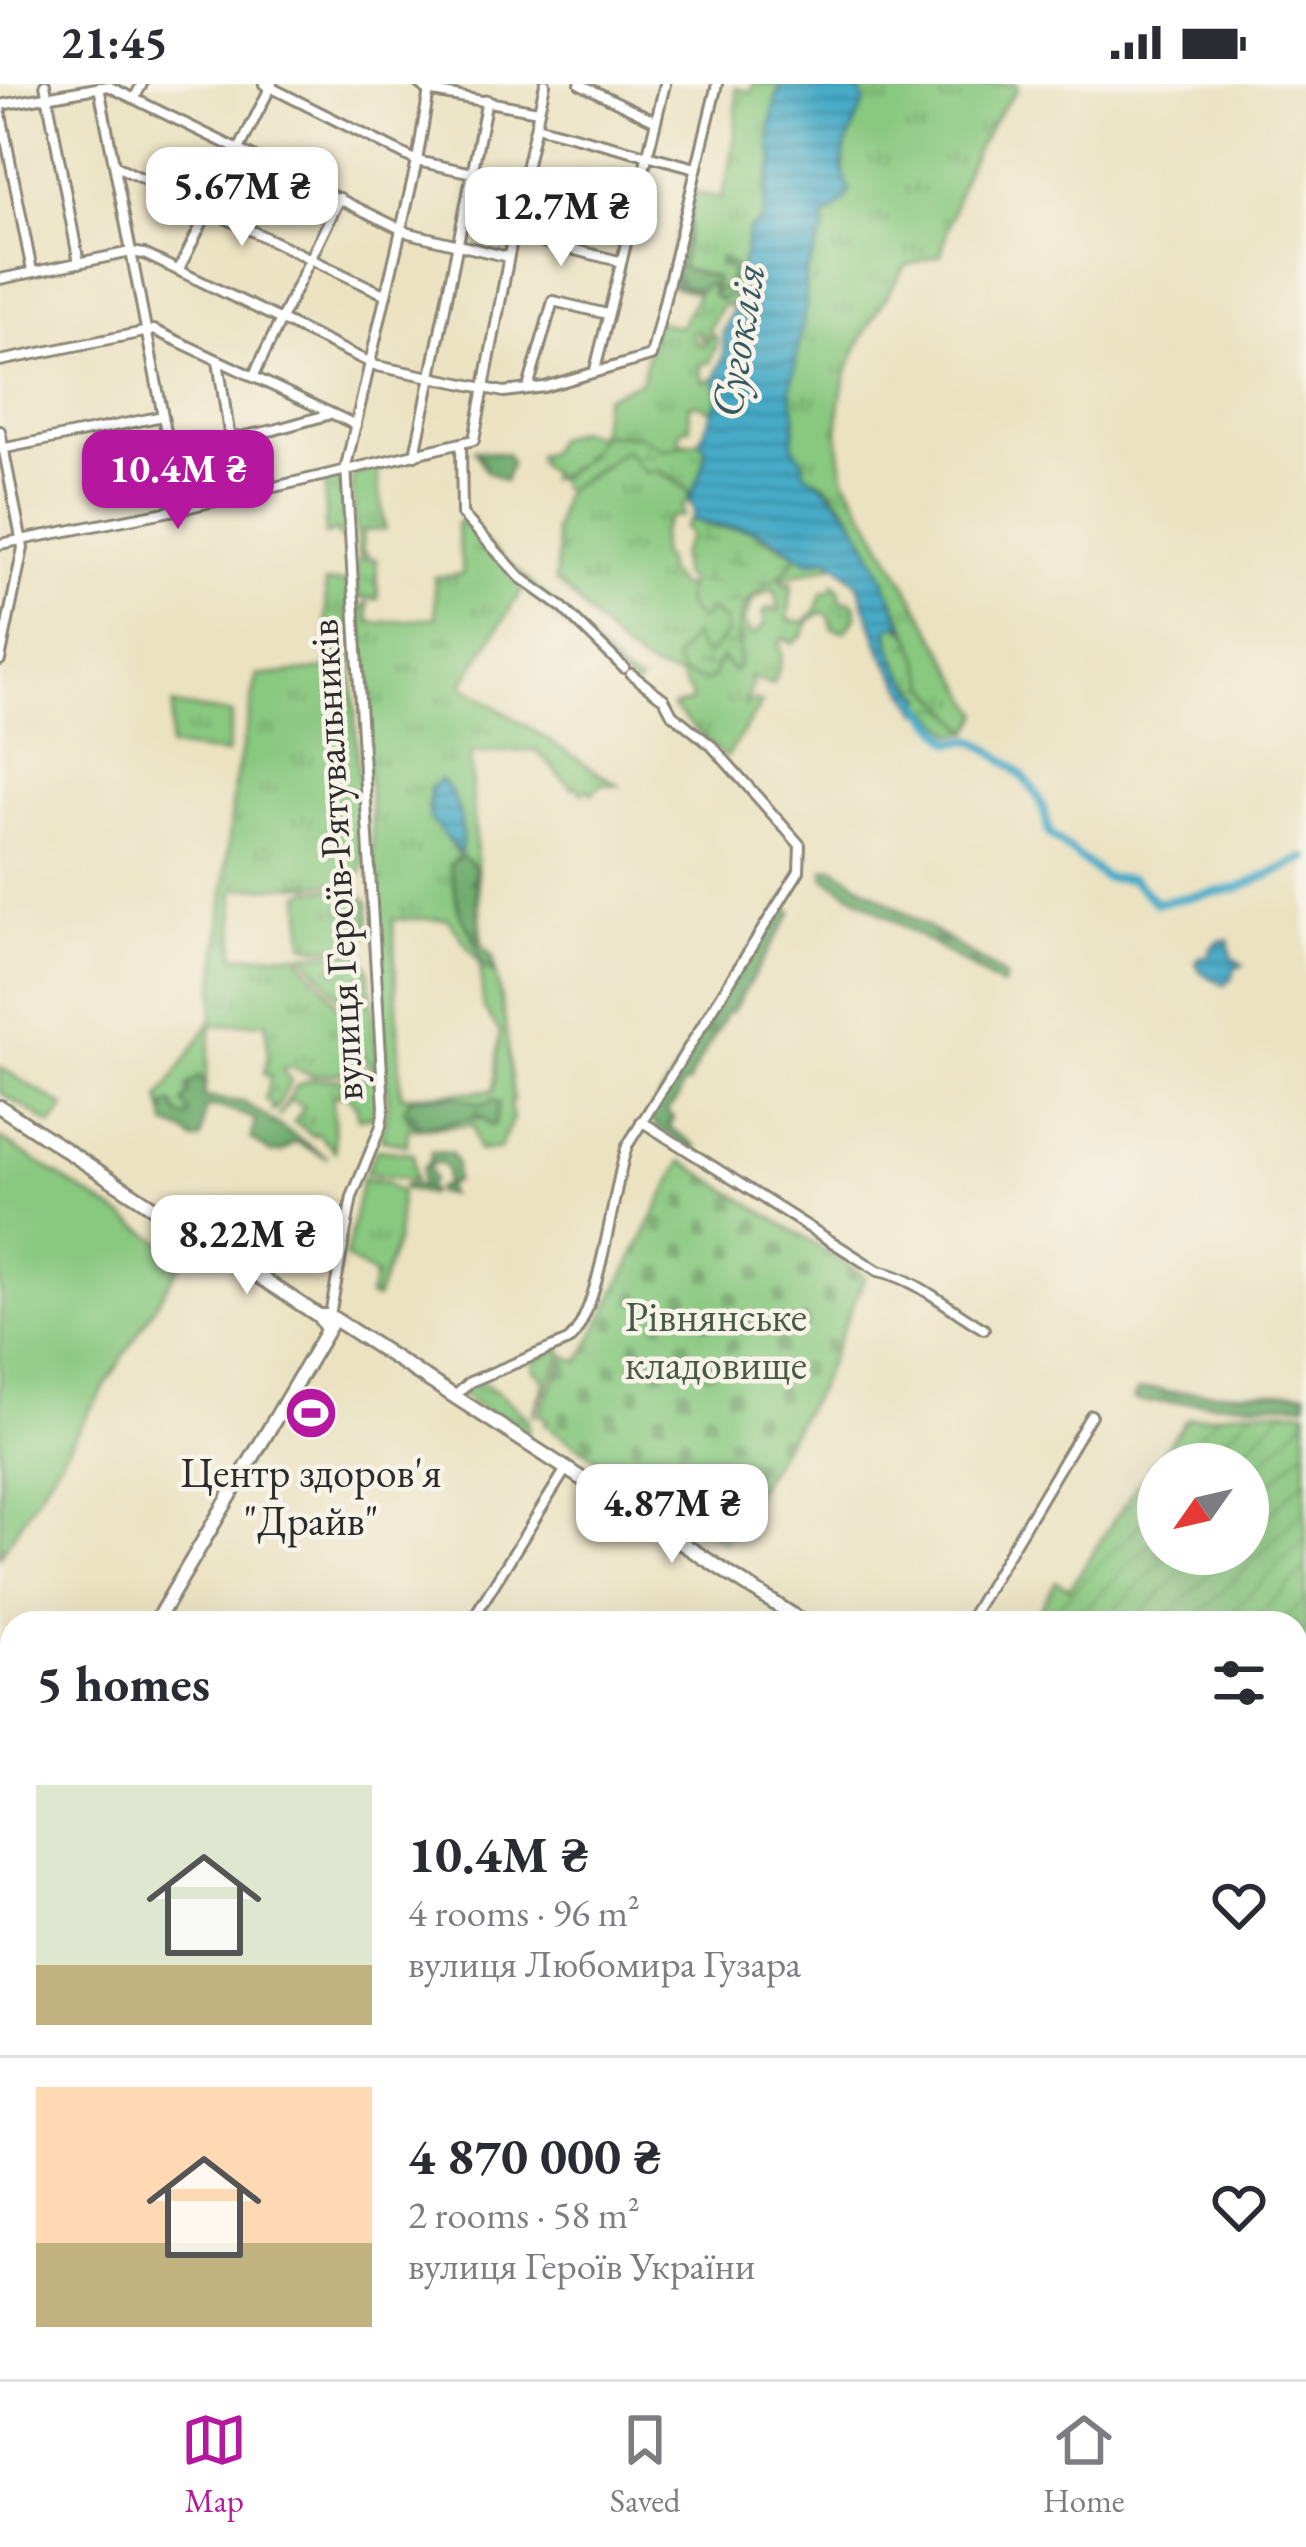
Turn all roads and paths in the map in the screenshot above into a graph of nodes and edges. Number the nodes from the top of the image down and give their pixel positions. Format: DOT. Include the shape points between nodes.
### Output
graph roads {
  1 [pos="45,84"];
  2 [pos="142,84"];
  3 [pos="545,84"];
  4 [pos="580,84"];
  5 [pos="664,84"];
  6 [pos="717,84"];
  7 [pos="269,85"];
  8 [pos="98,86"];
  9 [pos="426,86"];
  10 [pos="47,96"];
  11 [pos="135,97"];
  12 [pos="488,100"];
  13 [pos="0,107"];
  14 [pos="538,111"];
  15 [pos="654,120"];
  16 [pos="536,126"];
  17 [pos="239,148"];
  18 [pos="647,154"];
  19 [pos="417,161"];
  20 [pos="115,165"];
  21 [pos="696,168"];
  22 [pos="471,173"];
  23 [pos="523,182"];
  24 [pos="340,198"];
  25 [pos="210,208"];
  26 [pos="634,208"];
  27 [pos="401,227"];
  28 [pos="514,235"];
  29 [pos="458,245"];
  30 [pos="131,252"];
  31 [pos="508,257"];
  32 [pos="310,259"];
  33 [pos="619,261"];
  34 [pos="79,263"];
  35 [pos="179,269"];
  36 [pos="32,271"];
  37 [pos="0,278"];
  38 [pos="386,295"];
  39 [pos="607,314"];
  40 [pos="281,318"];
  41 [pos="147,333"];
  42 [pos="0,362"];
  43 [pos="218,362"];
  44 [pos="371,362"];
  45 [pos="595,370"];
  46 [pos="253,377"];
  47 [pos="428,377"];
  48 [pos="483,388"];
  49 [pos="528,388"];
  50 [pos="329,414"];
  51 [pos="163,416"];
  52 [pos="356,425"];
  53 [pos="0,431"];
  54 [pos="230,439"];
  55 [pos="460,445"];
  56 [pos="2,449"];
  57 [pos="170,451"];
  58 [pos="415,454"];
  59 [pos="346,471"];
  60 [pos="13,494"];
  61 [pos="0,496"];
  62 [pos="182,509"];
  63 [pos="22,540"];
  64 [pos="0,544"];
  65 [pos="0,660"];
  66 [pos="0,1107"];
  67 [pos="641,1120"];
  68 [pos="329,1320"];
  69 [pos="984,1329"];
  70 [pos="454,1397"];
  71 [pos="1091,1415"];
  72 [pos="566,1469"];
  73 [pos="162,1611"];
  74 [pos="477,1611"];
  75 [pos="786,1611"];
  76 [pos="974,1611"];
  1 -- 10 [label="street"];
  2 -- 11 [label="street"];
  3 -- 14 [label="street"];
  4 -- 15 [label="street"];
  5 -- 15 [label="street"];
  6 -- 21 [label="street"];
  7 -- 17 [label="street"];
  7 -- 19 [label="street"];
  8 -- 10 [label="street"];
  8 -- 11 [label="street"];
  8 -- 20 [label="street"];
  9 -- 12 [label="street"];
  9 -- 19 [label="street, вулиця Героїв-Рятувальників"];
  10 -- 13 [label="street"];
  10 -- 34 [label="street"];
  11 -- 17 [label="street"];
  12 -- 14 [label="street"];
  12 -- 22 [label="street"];
  13 -- 36 [label="street"];
  14 -- 16 [label="street"];
  15 -- 18 [label="street"];
  16 -- 18 [label="street"];
  16 -- 23 [label="street"];
  17 -- 24 [label="street"];
  17 -- 25 [label="street"];
  18 -- 21 [label="street"];
  18 -- 26 [label="street"];
  19 -- 22 [label="street"];
  19 -- 27 [label="street, вулиця Героїв-Рятувальників"];
  20 -- 25 [label="street"];
  20 -- 30 [label="street"];
  21 -- 45 [label="street" via="651,356"];
  22 -- 23 [label="street"];
  22 -- 29 [label="street"];
  23 -- 26 [label="street"];
  23 -- 28 [label="street"];
  24 -- 27 [label="street"];
  24 -- 32 [label="street"];
  25 -- 32 [label="street"];
  25 -- 35 [label="street"];
  26 -- 33 [label="street"];
  27 -- 29 [label="street"];
  27 -- 38 [label="street, вулиця Героїв-Рятувальників"];
  28 -- 31 [label="street"];
  28 -- 33 [label="street"];
  29 -- 31 [label="street"];
  29 -- 47 [label="street"];
  30 -- 34 [label="street"];
  30 -- 35 [label="street"];
  30 -- 41 [label="street"];
  31 -- 48 [label="street"];
  32 -- 38 [label="street"];
  32 -- 40 [label="street"];
  33 -- 39 [label="street"];
  34 -- 36 [label="street"];
  35 -- 40 [label="street"];
  36 -- 37 [label="street"];
  38 -- 44 [label="street, вулиця Героїв-Рятувальників"];
  39 -- 45 [label="street"];
  39 -- 49 [label="street" via="553,301"];
  40 -- 44 [label="street"];
  40 -- 46 [label="street"];
  41 -- 42 [label="street"];
  41 -- 43 [label="street"];
  41 -- 51 [label="street"];
  43 -- 46 [label="street"];
  43 -- 54 [label="street"];
  44 -- 47 [label="street"];
  44 -- 52 [label="street, вулиця Героїв-Рятувальників"];
  45 -- 49 [label="street"];
  46 -- 50 [label="street"];
  47 -- 48 [label="street"];
  47 -- 58 [label="street"];
  48 -- 49 [label="street"];
  48 -- 55 [label="street" via="475,440"];
  50 -- 52 [label="street"];
  50 -- 54 [label="street"];
  51 -- 56 [label="street"];
  51 -- 57 [label="street"];
  52 -- 59 [label="street, вулиця Героїв-Рятувальників"];
  53 -- 56 [label="street"];
  54 -- 57 [label="street"];
  55 -- 58 [label="street"];
  55 -- 67 [label="street" via="462,514 521,578 712,746 800,845 799,871"];
  56 -- 60 [label="street"];
  57 -- 62 [label="street"];
  58 -- 59 [label="street"];
  59 -- 62 [label="street"];
  59 -- 68 [label="street, вулиця Героїв-Рятувальників" via="384,1107 352,1196"];
  60 -- 61 [label="street"];
  60 -- 63 [label="street"];
  62 -- 63 [label="street"];
  63 -- 64 [label="street"];
  63 -- 65 [label="street"];
  66 -- 68 [label="main road"];
  67 -- 69 [label="street"];
  67 -- 70 [label="street" via="616,1178 577,1334 470,1382"];
  68 -- 70 [label="main road"];
  68 -- 73 [label="main road, вулиця Героїв-Рятувальників"];
  70 -- 72 [label="main road"];
  71 -- 76 [label="street"];
  72 -- 74 [label="street"];
  72 -- 75 [label="main road"];
}
